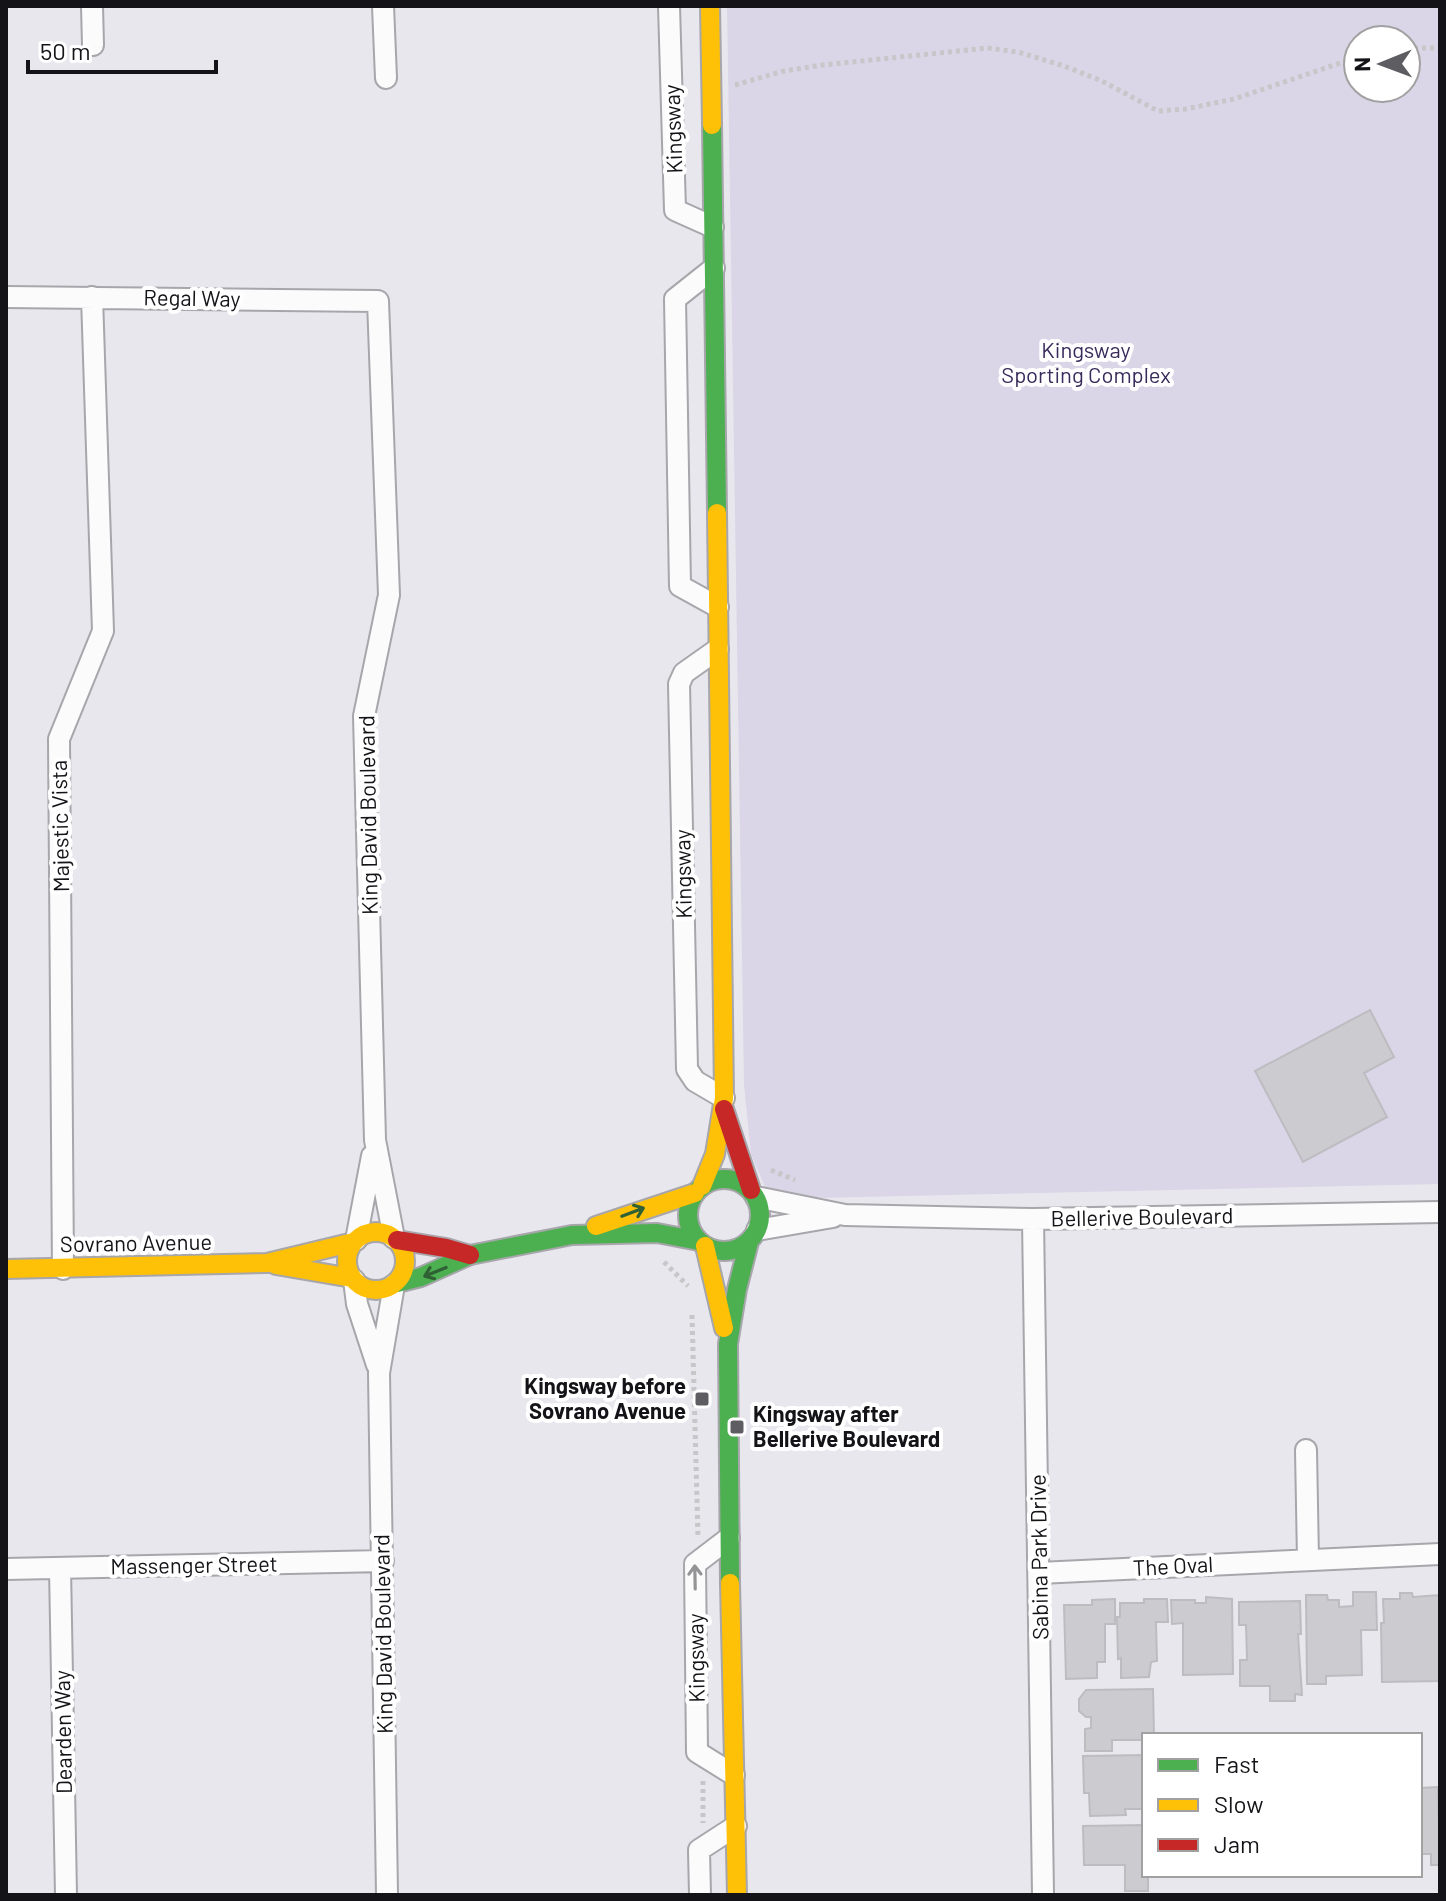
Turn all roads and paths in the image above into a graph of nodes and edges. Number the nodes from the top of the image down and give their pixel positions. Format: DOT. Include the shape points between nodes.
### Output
graph roads {
  1 [pos="92,6"];
  2 [pos="383,6"];
  3 [pos="669,6"];
  4 [pos="710,6"];
  5 [pos="93,45"];
  6 [pos="1342,62"];
  7 [pos="386,78"];
  8 [pos="727,87"];
  9 [pos="713,227"];
  10 [pos="714,268"];
  11 [pos="6,297"];
  12 [pos="92,297"];
  13 [pos="378,301"];
  14 [pos="718,607"];
  15 [pos="718,649"];
  16 [pos="724,1103"];
  17 [pos="375,1140"];
  18 [pos="699,1190"];
  19 [pos="753,1193"];
  20 [pos="1440,1212"];
  21 [pos="845,1215"];
  22 [pos="1033,1219"];
  23 [pos="657,1233"];
  24 [pos="572,1235"];
  25 [pos="753,1236"];
  26 [pos="396,1239"];
  27 [pos="355,1241"];
  28 [pos="702,1244"];
  29 [pos="470,1255"];
  30 [pos="267,1263"];
  31 [pos="6,1269"];
  32 [pos="63,1269"];
  33 [pos="353,1279"];
  34 [pos="396,1284"];
  35 [pos="691,1291"];
  36 [pos="692,1306"];
  37 [pos="728,1344"];
  38 [pos="379,1373"];
  39 [pos="1306,1450"];
  40 [pos="729,1538"];
  41 [pos="1440,1554"];
  42 [pos="700,1560"];
  43 [pos="1308,1560"];
  44 [pos="383,1561"];
  45 [pos="60,1568"];
  46 [pos="6,1569"];
  47 [pos="1039,1573"];
  48 [pos="703,1756"];
  49 [pos="734,1775"];
  50 [pos="736,1826"];
  51 [pos="704,1847"];
  52 [pos="66,1895"];
  53 [pos="387,1895"];
  54 [pos="700,1895"];
  55 [pos="737,1895"];
  56 [pos="1041,1895"];
  1 -- 5 [label="street"];
  2 -- 7 [label="street"];
  3 -- 9 [label="street, Kingsway" via="675,210"];
  4 -- 9 [label="main road, Kingsway"];
  6 -- 8 [label="path" via="1234,99 1158,111 1064,66 987,48 823,65"];
  9 -- 10 [label="main road, Kingsway"];
  10 -- 14 [label="main road, Kingsway"];
  10 -- 14 [label="street" via="675,299 675,315 680,586"];
  11 -- 12 [label="street, Regal Way"];
  12 -- 13 [label="street, Regal Way"];
  12 -- 32 [label="street, Majestic Vista" via="103,631 59,739"];
  13 -- 17 [label="street, King David Boulevard" via="389,595 364,716"];
  14 -- 15 [label="main road, Kingsway"];
  15 -- 16 [label="main road, Kingsway"];
  15 -- 16 [label="street, Kingsway" via="684,673 679,684 687,1069"];
  16 -- 18 [label="main road, Kingsway" via="715,1154"];
  16 -- 19 [label="main road, Kingsway"];
  17 -- 26 [label="street, King David Boulevard"];
  17 -- 27 [label="street, King David Boulevard"];
  18 -- 19 [label="main road" via="727,1179"];
  24 -- 18 [label="main road, one-way"];
  18 -- 28 [label="main road, Kingsway" via="688,1213"];
  19 -- 21 [label="street, Bellerive Boulevard"];
  19 -- 25 [label="main road, Kingsway" via="761,1214"];
  20 -- 22 [label="street, Bellerive Boulevard"];
  21 -- 22 [label="street, Bellerive Boulevard"];
  21 -- 25 [label="street, Bellerive Boulevard"];
  22 -- 47 [label="street, Sabina Park Drive"];
  23 -- 24 [label="main road"];
  23 -- 28 [label="main road"];
  23 -- 35 [label="path" via="659,1256"];
  24 -- 29 [label="main road"];
  25 -- 28 [label="main road" via="733,1251"];
  25 -- 37 [label="main road, Kingsway"];
  26 -- 27 [label="main road" via="375,1232"];
  26 -- 29 [label="main road"];
  26 -- 34 [label="main road" via="406,1261"];
  27 -- 30 [label="main road, Sovrano Avenue"];
  27 -- 33 [label="main road" via="347,1257"];
  28 -- 37 [label="main road, Kingsway"];
  29 -- 34 [label="main road, one-way"];
  30 -- 32 [label="main road, Sovrano Avenue"];
  30 -- 33 [label="main road, Sovrano Avenue"];
  31 -- 32 [label="main road, Sovrano Avenue"];
  33 -- 34 [label="main road" via="373,1291"];
  33 -- 38 [label="street, King David Boulevard"];
  34 -- 38 [label="street, King David Boulevard"];
  36 -- 42 [label="path"];
  37 -- 40 [label="main road, Kingsway"];
  38 -- 44 [label="street, King David Boulevard"];
  39 -- 43 [label="street"];
  40 -- 42 [label="street"];
  40 -- 49 [label="main road, Kingsway"];
  41 -- 43 [label="street, The Oval"];
  48 -- 42 [label="street, Kingsway, one-way" via="697,1752 695,1564"];
  43 -- 47 [label="street, The Oval"];
  44 -- 45 [label="street, Massenger Street"];
  44 -- 53 [label="street, King David Boulevard"];
  45 -- 46 [label="street, Massenger Street"];
  45 -- 52 [label="street, Dearden Way"];
  47 -- 56 [label="street, Sabina Park Drive"];
  48 -- 49 [label="street"];
  48 -- 51 [label="path"];
  49 -- 50 [label="main road, Kingsway"];
  50 -- 51 [label="street"];
  50 -- 55 [label="main road, Kingsway"];
  51 -- 54 [label="street" via="699,1850"];
}
